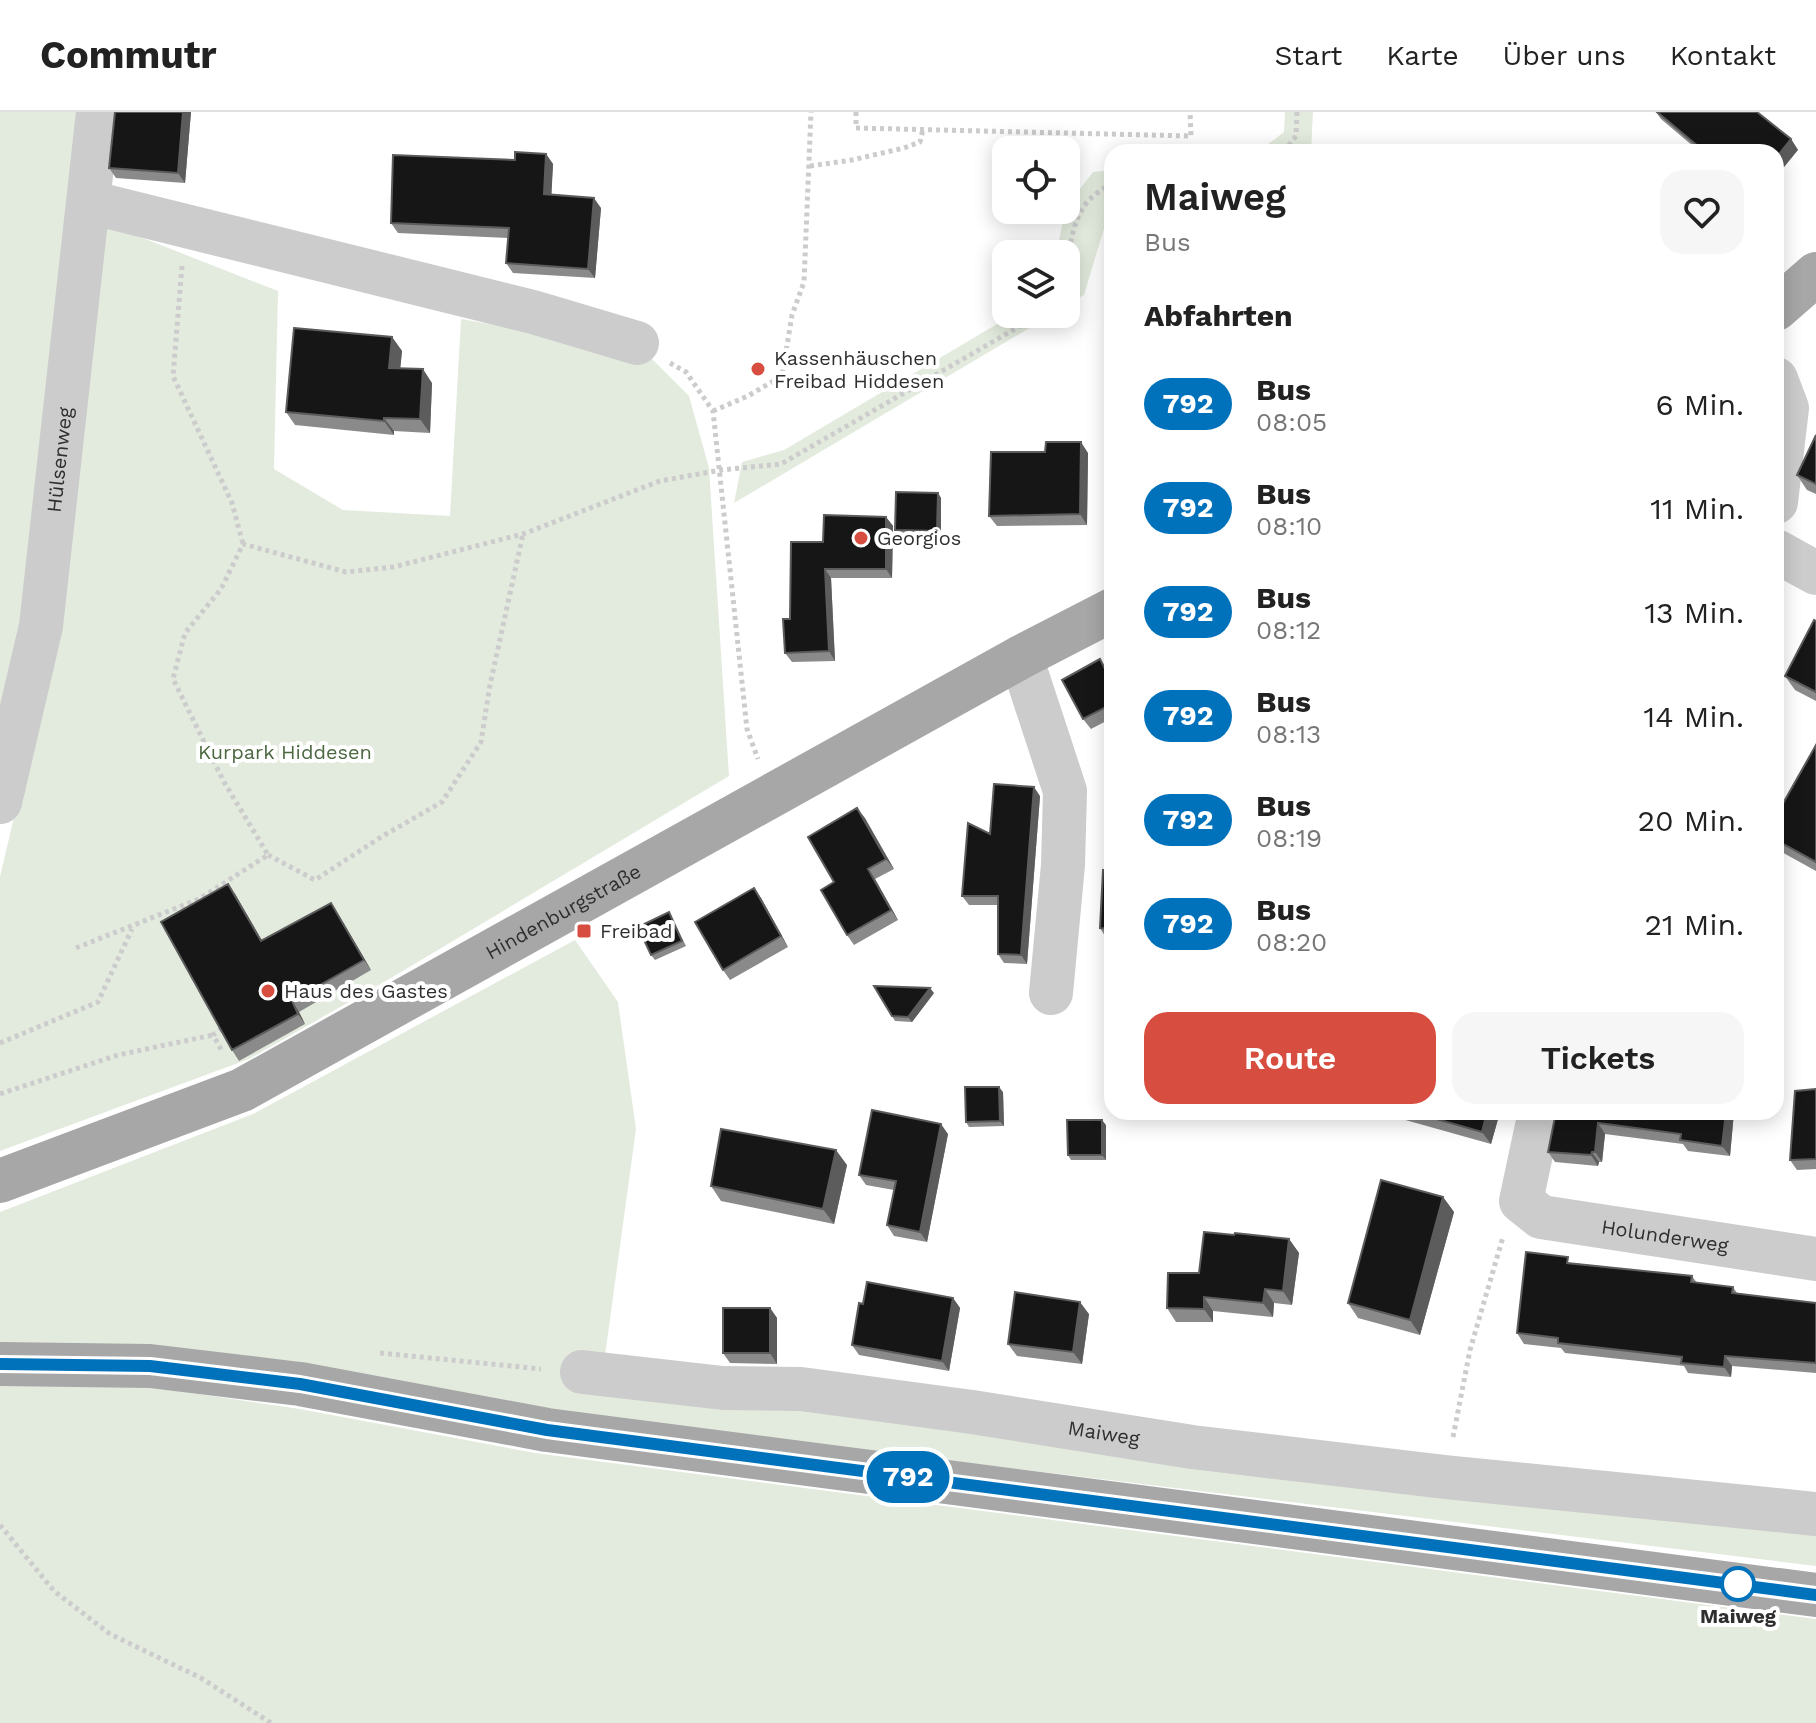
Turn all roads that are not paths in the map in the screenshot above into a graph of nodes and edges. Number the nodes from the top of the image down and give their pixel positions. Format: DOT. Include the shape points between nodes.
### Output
graph roads {
  1 [pos="98,112"];
  2 [pos="89,202"];
  3 [pos="1816,274"];
  4 [pos="1784,302"];
  5 [pos="637,343"];
  6 [pos="1784,400"];
  7 [pos="1784,434"];
  8 [pos="1784,555"];
  9 [pos="1816,573"];
  10 [pos="1104,614"];
  11 [pos="1021,657"];
  12 [pos="0,802"];
  13 [pos="1051,993"];
  14 [pos="1538,1120"];
  15 [pos="0,1181"];
  16 [pos="1816,1259"];
  17 [pos="0,1364"];
  18 [pos="582,1372"];
  19 [pos="1816,1514"];
  20 [pos="1816,1595"];
  1 -- 2 [label="street, Hülsenweg"];
  2 -- 5 [label="street" via="533,312"];
  2 -- 12 [label="street, Hülsenweg" via="41,626"];
  3 -- 4 [label="main road"];
  6 -- 7 [label="street"];
  8 -- 9 [label="street"];
  10 -- 11 [label="main road, Hindenburgstraße"];
  11 -- 13 [label="street" via="1065,791"];
  11 -- 15 [label="main road, Hindenburgstraße" via="242,1090"];
  14 -- 16 [label="street, Holunderweg" via="1521,1201 1541,1217"];
  17 -- 20 [label="main road" via="150,1366 300,1384 547,1430"];
  18 -- 19 [label="street, Maiweg" via="723,1388 801,1389 1192,1447"];
}
